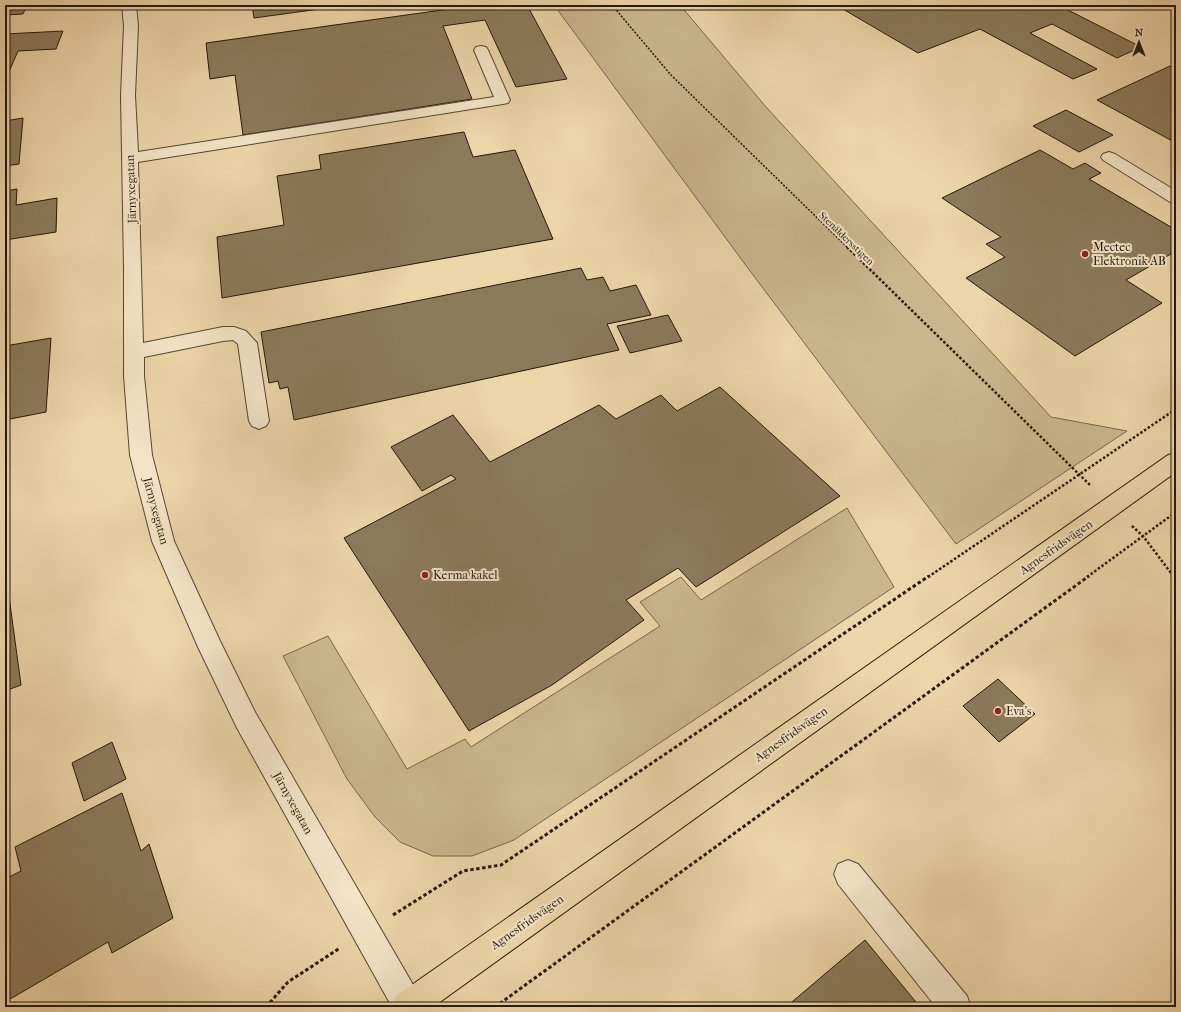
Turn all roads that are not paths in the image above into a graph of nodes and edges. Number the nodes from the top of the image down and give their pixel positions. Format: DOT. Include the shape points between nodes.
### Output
graph roads {
  1 [pos="129,5"];
  2 [pos="481,50"];
  3 [pos="1109,157"];
  4 [pos="130,158"];
  5 [pos="1176,198"];
  6 [pos="133,352"];
  7 [pos="259,421"];
  8 [pos="1176,461"];
  9 [pos="848,874"];
  10 [pos="407,1006"];
  11 [pos="956,1007"];
  1 -- 4 [label="street, Järnyxegatan"];
  2 -- 4 [label="street" via="503,100"];
  3 -- 5 [label="street"];
  4 -- 6 [label="street, Järnyxegatan"];
  6 -- 7 [label="street" via="223,334 238,334 247,343"];
  6 -- 10 [label="street, Järnyxegatan" via="141,455 163,541 246,720"];
  8 -- 10 [label="main road, Agnesfridsvägen"];
  9 -- 11 [label="street"];
}
